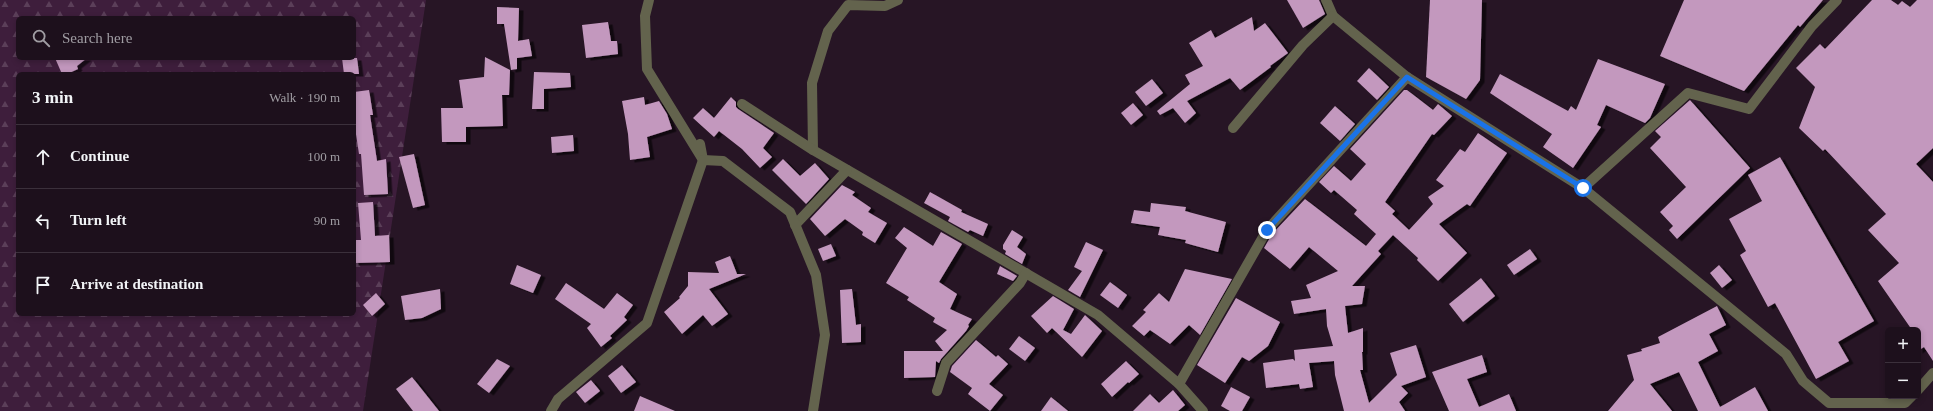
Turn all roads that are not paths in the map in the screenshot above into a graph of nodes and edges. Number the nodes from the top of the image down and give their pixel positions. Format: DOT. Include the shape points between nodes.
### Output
graph roads {
  1 [pos="649,0"];
  2 [pos="898,0"];
  3 [pos="1326,0"];
  4 [pos="1837,0"];
  5 [pos="1333,16"];
  6 [pos="1407,77"];
  7 [pos="742,104"];
  8 [pos="1233,128"];
  9 [pos="700,144"];
  10 [pos="813,150"];
  11 [pos="703,160"];
  12 [pos="848,170"];
  13 [pos="1583,188"];
  14 [pos="795,225"];
  15 [pos="1026,273"];
  16 [pos="1933,374"];
  17 [pos="1180,384"];
  18 [pos="1921,387"];
  19 [pos="938,391"];
  20 [pos="1909,400"];
  21 [pos="551,411"];
  22 [pos="813,411"];
  23 [pos="1203,411"];
  24 [pos="1898,411"];
  1 -- 11 [label="street" via="645,16 647,69"];
  2 -- 10 [label="street" via="885,6 848,5 828,31 812,83"];
  3 -- 5 [label="street"];
  4 -- 13 [label="street" via="1812,26 1749,108 1688,93"];
  5 -- 6 [label="street"];
  5 -- 8 [label="street" via="1303,45"];
  6 -- 13 [label="street"];
  6 -- 17 [label="street" via="1267,230"];
  7 -- 10 [label="street"];
  9 -- 11 [label="street"];
  10 -- 12 [label="street"];
  11 -- 14 [label="street" via="722,161 790,212"];
  11 -- 21 [label="street" via="647,323 558,399"];
  12 -- 14 [label="street"];
  12 -- 15 [label="street"];
  13 -- 20 [label="street" via="1786,354 1803,381 1828,403"];
  14 -- 22 [label="street" via="816,275 825,335"];
  15 -- 17 [label="street" via="1098,315"];
  15 -- 19 [label="street" via="1020,283 946,363"];
  16 -- 18 [label="street"];
  17 -- 23 [label="street"];
  20 -- 24 [label="street"];
}
